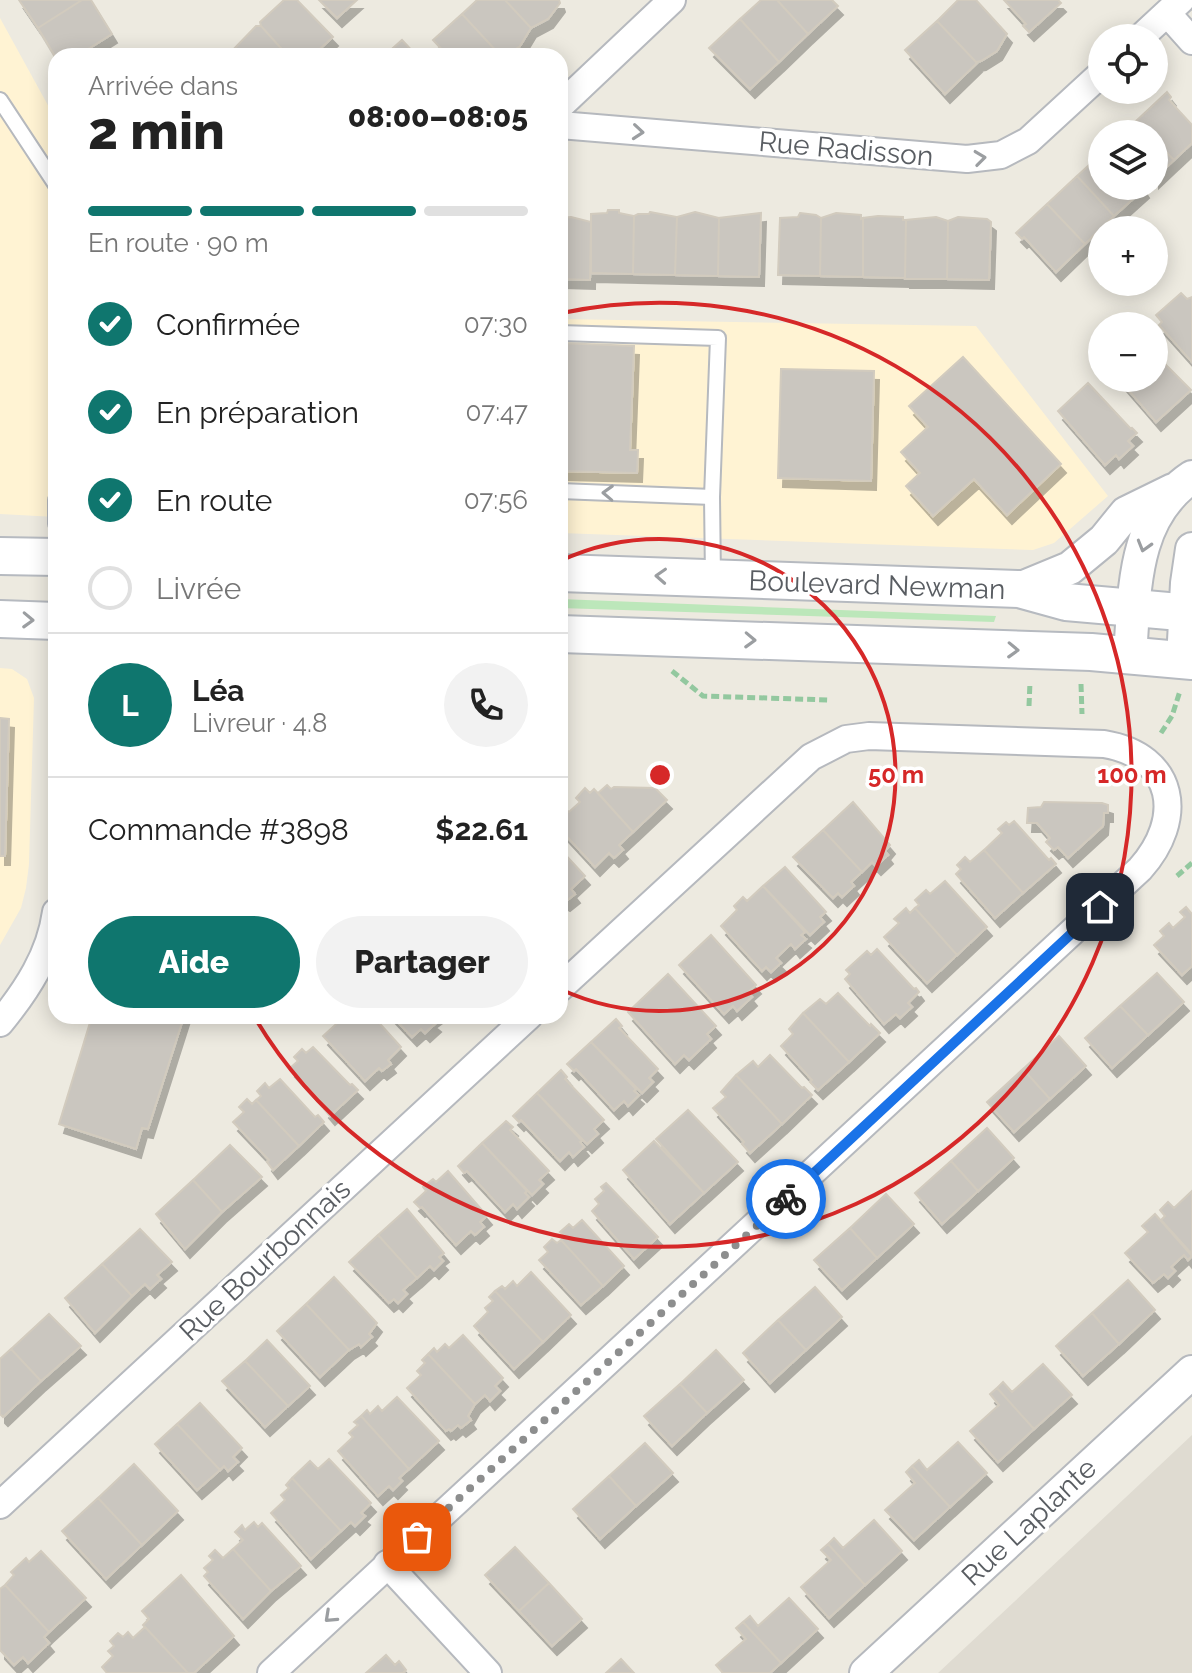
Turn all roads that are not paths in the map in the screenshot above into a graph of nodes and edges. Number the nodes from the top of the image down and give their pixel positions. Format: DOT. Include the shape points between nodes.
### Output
graph roads {
  1 [pos="672,0"];
  2 [pos="1174,7"];
  3 [pos="1155,24"];
  4 [pos="1192,41"];
  5 [pos="1088,86"];
  6 [pos="568,98"];
  7 [pos="0,100"];
  8 [pos="568,126"];
  9 [pos="48,173"];
  10 [pos="568,333"];
  11 [pos="1182,484"];
  12 [pos="568,491"];
  13 [pos="712,497"];
  14 [pos="1192,549"];
  15 [pos="0,556"];
  16 [pos="48,557"];
  17 [pos="568,573"];
  18 [pos="713,579"];
  19 [pos="1019,589"];
  20 [pos="1134,608"];
  21 [pos="1189,612"];
  22 [pos="0,619"];
  23 [pos="48,621"];
  24 [pos="568,634"];
  25 [pos="1130,655"];
  26 [pos="1186,668"];
  27 [pos="48,945"];
  28 [pos="568,981"];
  29 [pos="0,1023"];
  30 [pos="520,1024"];
  31 [pos="1192,1372"];
  32 [pos="0,1505"];
  33 [pos="387,1564"];
  34 [pos="271,1673"];
  35 [pos="488,1673"];
  36 [pos="866,1673"];
  1 -- 6 [label="street"];
  2 -- 3 [label="street"];
  2 -- 4 [label="street"];
  8 -- 5 [label="street, Rue Radisson, one-way" via="967,159 1001,155 1028,141"];
  7 -- 9 [label="lane"];
  10 -- 13 [label="lane" via="718,338"];
  11 -- 19 [label="street" via="1126,513 1070,568"];
  11 -- 20 [label="street, one-way" via="1156,514 1143,546"];
  13 -- 12 [label="lane, one-way"];
  13 -- 18 [label="lane"];
  14 -- 21 [label="street"];
  15 -- 16 [label="main road"];
  18 -- 17 [label="main road, Boulevard Newman, one-way"];
  18 -- 19 [label="main road, Boulevard Newman"];
  19 -- 20 [label="main road, Boulevard Newman" via="1066,602"];
  20 -- 21 [label="main road, Boulevard Newman"];
  20 -- 25 [label="street"];
  21 -- 26 [label="street"];
  22 -- 23 [label="main road, one-way"];
  24 -- 25 [label="main road, one-way"];
  25 -- 26 [label="main road"];
  27 -- 29 [label="street"];
  28 -- 33 [label="street" via="811,757 837,743 869,736 1116,746 1141,757 1160,778 1169,803 1165,830 1152,856 1123,885"];
  30 -- 32 [label="street, Rue Bourbonnais"];
  31 -- 36 [label="street, Rue Laplante"];
  33 -- 34 [label="street, one-way"];
  33 -- 35 [label="street"];
}
